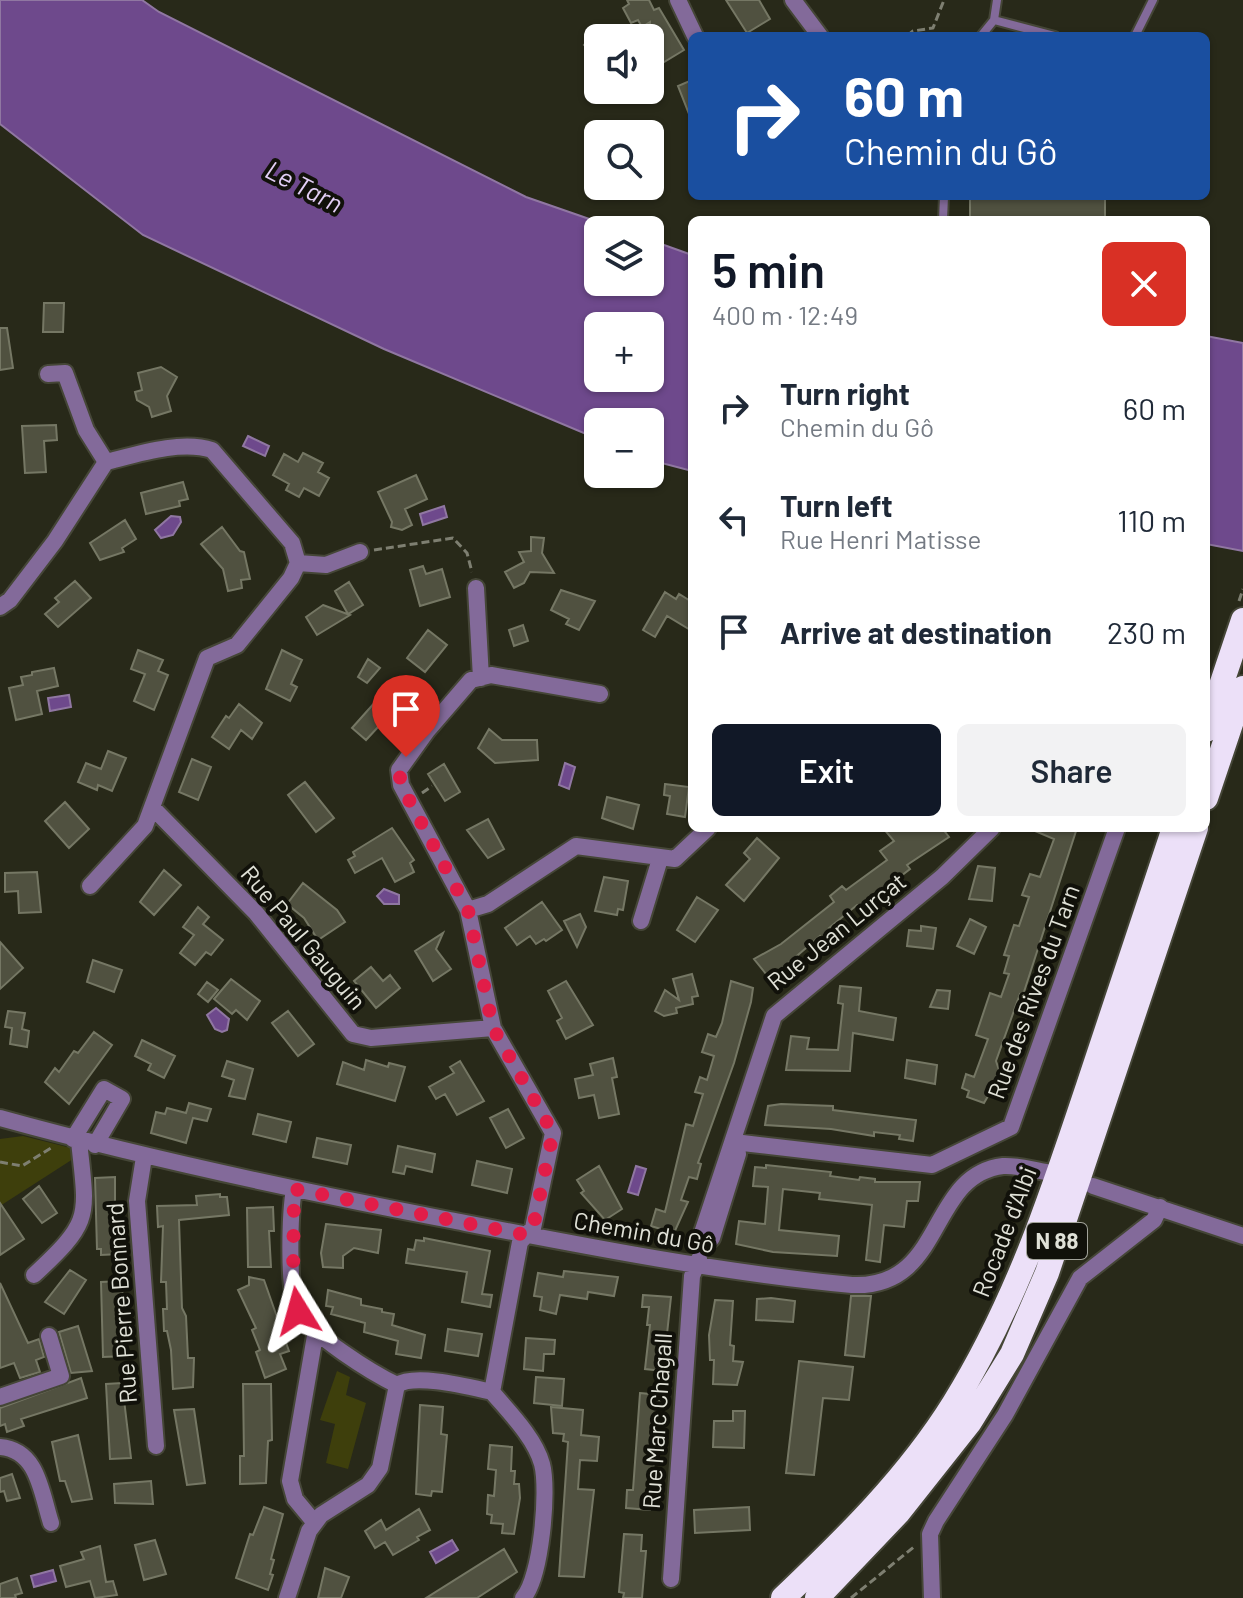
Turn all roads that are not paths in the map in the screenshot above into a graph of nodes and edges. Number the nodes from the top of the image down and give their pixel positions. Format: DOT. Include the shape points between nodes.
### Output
graph roads {
  1 [pos="678,0"];
  2 [pos="793,0"];
  3 [pos="997,0"];
  4 [pos="1153,0"];
  5 [pos="994,20"];
  6 [pos="693,32"];
  7 [pos="817,32"];
  8 [pos="984,32"];
  9 [pos="1040,32"];
  10 [pos="1137,32"];
  11 [pos="48,374"];
  12 [pos="106,462"];
  13 [pos="360,552"];
  14 [pos="298,563"];
  15 [pos="476,588"];
  16 [pos="0,607"];
  17 [pos="1239,631"];
  18 [pos="481,678"];
  19 [pos="1243,688"];
  20 [pos="600,694"];
  21 [pos="1210,718"];
  22 [pos="1210,786"];
  23 [pos="152,807"];
  24 [pos="704,832"];
  25 [pos="988,832"];
  26 [pos="1116,832"];
  27 [pos="1173,832"];
  28 [pos="1195,832"];
  29 [pos="660,859"];
  30 [pos="90,886"];
  31 [pos="468,910"];
  32 [pos="641,921"];
  33 [pos="493,1028"];
  34 [pos="2,1120"];
  35 [pos="77,1140"];
  36 [pos="734,1142"];
  37 [pos="144,1157"];
  38 [pos="1046,1172"];
  39 [pos="1093,1186"];
  40 [pos="294,1189"];
  41 [pos="1160,1207"];
  42 [pos="526,1235"];
  43 [pos="1243,1236"];
  44 [pos="696,1267"];
  45 [pos="34,1275"];
  46 [pos="316,1330"];
  47 [pos="49,1336"];
  48 [pos="397,1385"];
  49 [pos="492,1392"];
  50 [pos="0,1397"];
  51 [pos="156,1446"];
  52 [pos="0,1447"];
  53 [pos="51,1523"];
  54 [pos="315,1523"];
  55 [pos="671,1579"];
  56 [pos="287,1598"];
  57 [pos="523,1598"];
  58 [pos="783,1598"];
  59 [pos="817,1598"];
  60 [pos="932,1598"];
  1 -- 6 [label="street"];
  2 -- 7 [label="street"];
  3 -- 5 [label="lane"];
  4 -- 10 [label="lane"];
  5 -- 8 [label="lane"];
  5 -- 9 [label="lane"];
  11 -- 12 [label="street" via="65,373 86,430"];
  12 -- 14 [label="street" via="197,445 212,450 292,543"];
  12 -- 16 [label="street" via="55,541"];
  13 -- 14 [label="street" via="326,565"];
  14 -- 23 [label="street" via="237,645 207,658"];
  15 -- 18 [label="street"];
  17 -- 21 [label="highway"];
  18 -- 20 [label="street" via="491,675"];
  18 -- 31 [label="street" via="471,680 399,770 401,785"];
  19 -- 22 [label="highway"];
  23 -- 30 [label="street" via="145,826"];
  23 -- 33 [label="street, Rue Paul Gauguin" via="256,913 353,1034 371,1038"];
  24 -- 29 [label="street" via="675,859"];
  25 -- 36 [label="street, Rue Jean Lurçat" via="942,877 774,1016"];
  26 -- 36 [label="street, Rue des Rives du Tarn" via="1011,1127 932,1165"];
  27 -- 58 [label="highway, Rocade d'Albi / N 88" via="1045,1216 1005,1312 953,1406 917,1455 874,1509"];
  28 -- 59 [label="highway, Rocade d'Albi / N 88" via="1047,1273 1012,1354 970,1422 898,1513"];
  29 -- 31 [label="street" via="576,846 488,904"];
  29 -- 32 [label="street"];
  31 -- 33 [label="street"];
  33 -- 42 [label="street" via="553,1133 533,1228"];
  34 -- 35 [label="street, Chemin du Gô"];
  35 -- 37 [label="street, Chemin du Gô"];
  35 -- 45 [label="street" via="85,1202 81,1224"];
  36 -- 44 [label="street, Rue Jean Lurçat" via="701,1236"];
  37 -- 40 [label="street, Chemin du Gô"];
  37 -- 51 [label="street, Rue Pierre Bonnard" via="137,1201"];
  38 -- 44 [label="street, Chemin du Gô" via="1005,1166 976,1175 960,1190 908,1269 870,1285"];
  39 -- 41 [label="street"];
  40 -- 42 [label="street, Chemin du Gô"];
  40 -- 46 [label="street" via="293,1285 298,1311"];
  41 -- 43 [label="street"];
  41 -- 60 [label="street" via="1154,1220 1080,1278 1005,1415 930,1534"];
  42 -- 44 [label="street, Chemin du Gô"];
  42 -- 49 [label="street" via="520,1242"];
  44 -- 55 [label="street, Rue Marc Chagall"];
  46 -- 48 [label="street"];
  46 -- 54 [label="street" via="290,1481 295,1499"];
  47 -- 50 [label="street" via="61,1376"];
  48 -- 49 [label="street" via="418,1380"];
  48 -- 54 [label="street" via="375,1478"];
  49 -- 57 [label="street" via="542,1463 537,1572"];
  52 -- 53 [label="street" via="22,1452 33,1464"];
  54 -- 56 [label="street"];
}
